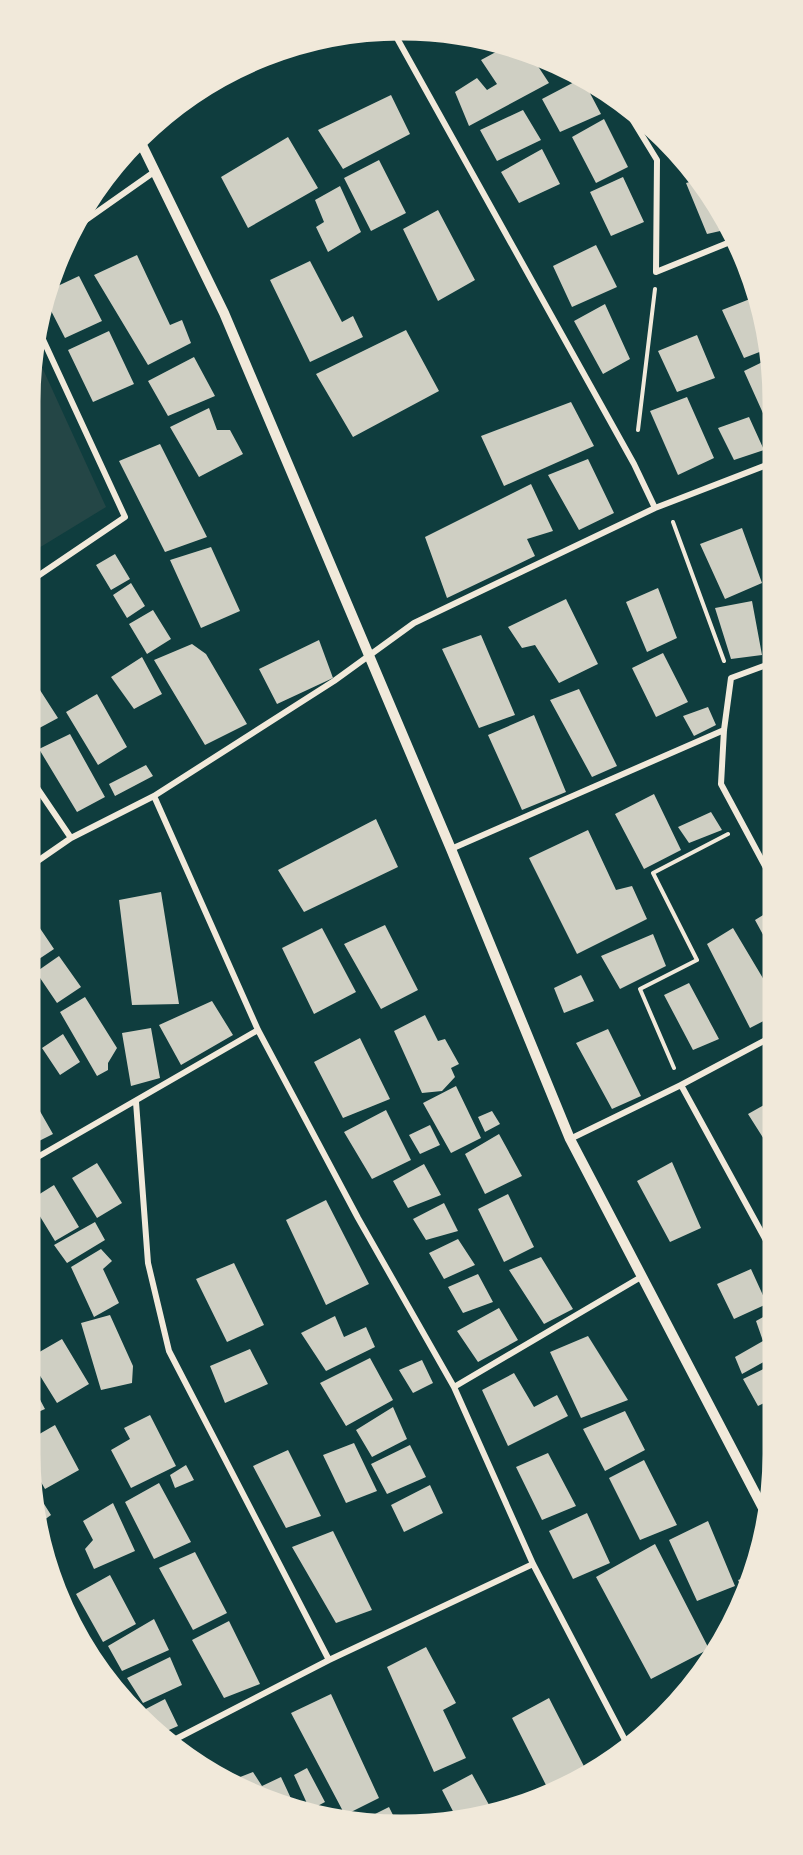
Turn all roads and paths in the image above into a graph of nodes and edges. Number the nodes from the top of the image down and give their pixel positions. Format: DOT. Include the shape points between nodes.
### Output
graph roads {
  1 [pos="398,39"];
  2 [pos="638,126"];
  3 [pos="143,147"];
  4 [pos="154,172"];
  5 [pos="90,217"];
  6 [pos="728,243"];
  7 [pos="656,272"];
  8 [pos="44,342"];
  9 [pos="634,464"];
  10 [pos="764,466"];
  11 [pos="655,508"];
  12 [pos="39,575"];
  13 [pos="368,654"];
  14 [pos="764,666"];
  15 [pos="731,678"];
  16 [pos="724,730"];
  17 [pos="39,792"];
  18 [pos="154,796"];
  19 [pos="743,827"];
  20 [pos="70,838"];
  21 [pos="451,849"];
  22 [pos="39,859"];
  23 [pos="764,865"];
  24 [pos="258,1030"];
  25 [pos="764,1040"];
  26 [pos="681,1085"];
  27 [pos="136,1102"];
  28 [pos="570,1139"];
  29 [pos="39,1155"];
  30 [pos="764,1237"];
  31 [pos="640,1277"];
  32 [pos="454,1387"];
  33 [pos="761,1504"];
  34 [pos="532,1564"];
  35 [pos="329,1660"];
  36 [pos="177,1738"];
  37 [pos="624,1739"];
  1 -- 9 [label="street"];
  2 -- 7 [label="street" via="657,160"];
  3 -- 4 [label="street"];
  4 -- 5 [label="street"];
  4 -- 13 [label="street" via="224,313"];
  6 -- 7 [label="street"];
  7 -- 9 [label="path"];
  8 -- 12 [label="street" via="125,518"];
  9 -- 11 [label="street"];
  10 -- 11 [label="street"];
  11 -- 13 [label="street" via="414,623"];
  11 -- 15 [label="path" via="675,524"];
  13 -- 18 [label="street" via="334,681"];
  13 -- 21 [label="street"];
  14 -- 15 [label="street"];
  15 -- 16 [label="street"];
  16 -- 19 [label="street" via="721,784"];
  16 -- 21 [label="street"];
  17 -- 20 [label="street"];
  18 -- 20 [label="street"];
  18 -- 24 [label="street"];
  19 -- 23 [label="street"];
  19 -- 26 [label="path" via="653,873 697,960 640,989"];
  20 -- 22 [label="street"];
  21 -- 28 [label="street"];
  24 -- 27 [label="street"];
  24 -- 32 [label="street"];
  25 -- 26 [label="street"];
  26 -- 28 [label="street"];
  26 -- 30 [label="street"];
  27 -- 29 [label="street"];
  27 -- 35 [label="street" via="147,1263 169,1351"];
  28 -- 31 [label="street"];
  31 -- 32 [label="street"];
  31 -- 33 [label="street"];
  32 -- 34 [label="street"];
  34 -- 35 [label="street"];
  34 -- 37 [label="street"];
  35 -- 36 [label="street"];
}
